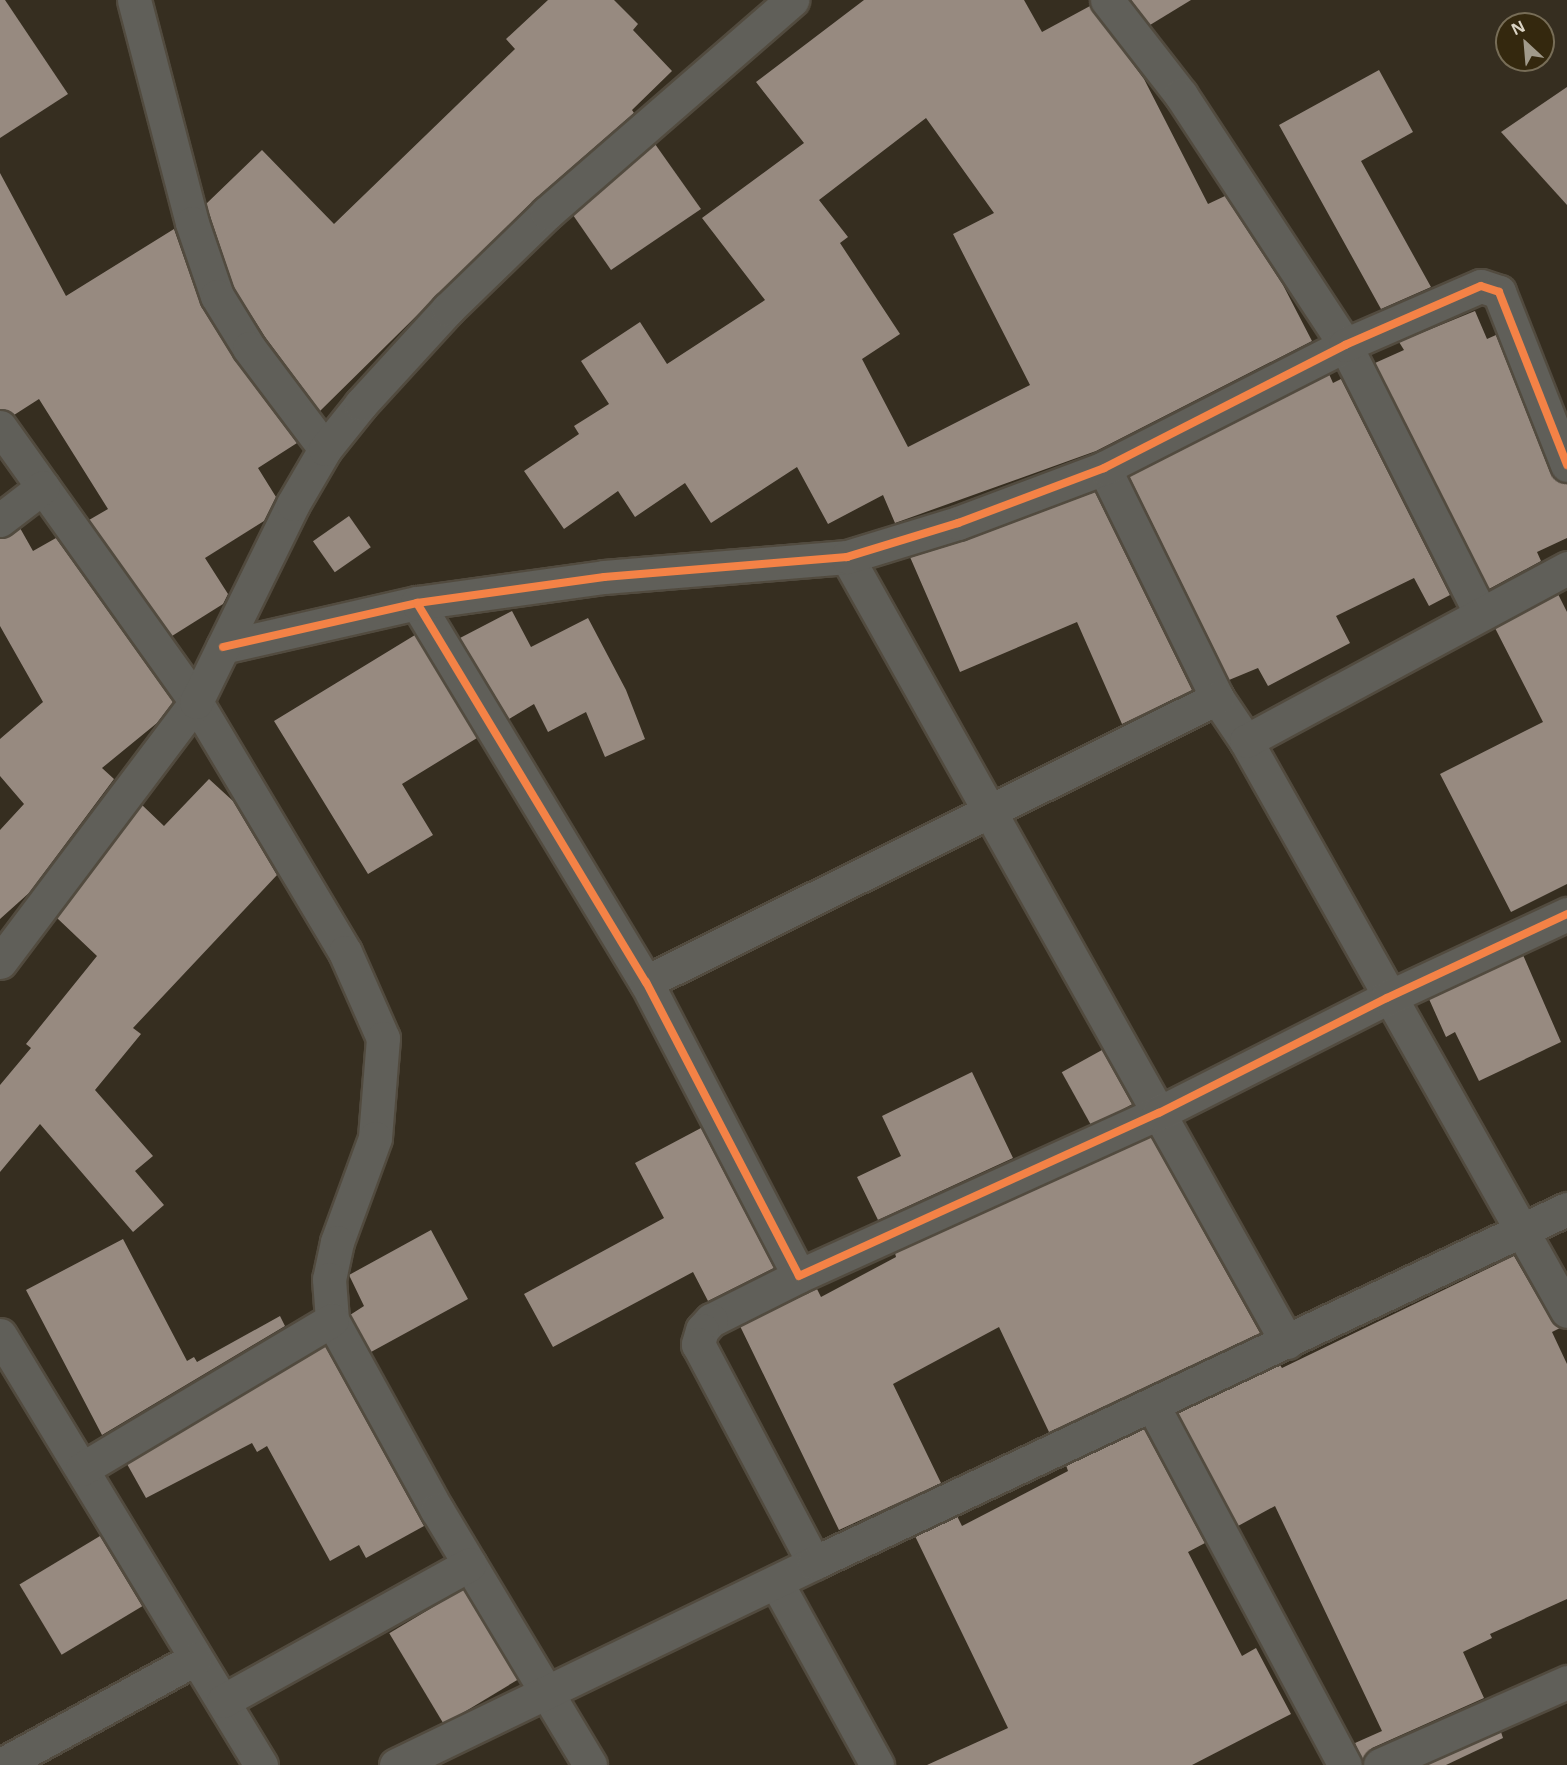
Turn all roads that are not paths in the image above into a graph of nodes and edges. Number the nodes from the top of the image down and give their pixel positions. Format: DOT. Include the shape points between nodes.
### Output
graph roads {
  1 [pos="134,0"];
  2 [pos="792,0"];
  3 [pos="1107,0"];
  4 [pos="1345,345"];
  5 [pos="0,427"];
  6 [pos="325,449"];
  7 [pos="1567,465"];
  8 [pos="1104,468"];
  9 [pos="43,488"];
  10 [pos="0,520"];
  11 [pos="847,556"];
  12 [pos="1567,568"];
  13 [pos="417,603"];
  14 [pos="1481,614"];
  15 [pos="223,647"];
  16 [pos="1217,698"];
  17 [pos="196,702"];
  18 [pos="1246,741"];
  19 [pos="990,814"];
  20 [pos="1567,914"];
  21 [pos="0,962"];
  22 [pos="646,982"];
  23 [pos="1387,998"];
  24 [pos="1159,1113"];
  25 [pos="1567,1209"];
  26 [pos="1519,1230"];
  27 [pos="799,1276"];
  28 [pos="1567,1311"];
  29 [pos="332,1320"];
  30 [pos="0,1335"];
  31 [pos="1287,1342"];
  32 [pos="1153,1406"];
  33 [pos="82,1469"];
  34 [pos="814,1563"];
  35 [pos="470,1564"];
  36 [pos="776,1581"];
  37 [pos="195,1659"];
  38 [pos="1567,1682"];
  39 [pos="547,1692"];
  40 [pos="223,1701"];
  41 [pos="1,1765"];
  42 [pos="261,1765"];
  43 [pos="396,1765"];
  44 [pos="590,1765"];
  45 [pos="877,1765"];
  46 [pos="1345,1765"];
  47 [pos="1380,1765"];
  1 -- 6 [label="street" via="192,223 217,296 249,348"];
  2 -- 6 [label="street" via="547,213 448,309"];
  3 -- 4 [label="street" via="1181,95"];
  4 -- 7 [label="street" via="1473,287 1493,288 1499,292"];
  4 -- 8 [label="street"];
  4 -- 14 [label="street"];
  5 -- 9 [label="street"];
  6 -- 15 [label="street" via="293,504"];
  8 -- 11 [label="street" via="958,524"];
  8 -- 16 [label="street"];
  9 -- 10 [label="street"];
  9 -- 17 [label="street"];
  11 -- 13 [label="street" via="604,578"];
  11 -- 19 [label="street"];
  12 -- 14 [label="street"];
  13 -- 15 [label="street"];
  13 -- 22 [label="street"];
  14 -- 18 [label="street"];
  15 -- 17 [label="street"];
  16 -- 18 [label="street"];
  16 -- 19 [label="street"];
  17 -- 21 [label="street"];
  17 -- 29 [label="street" via="345,952 383,1038 375,1138 337,1242 329,1279"];
  18 -- 23 [label="street"];
  19 -- 22 [label="street"];
  19 -- 24 [label="street"];
  20 -- 23 [label="street"];
  22 -- 27 [label="street"];
  23 -- 24 [label="street"];
  23 -- 26 [label="street"];
  24 -- 27 [label="street"];
  24 -- 31 [label="street"];
  25 -- 26 [label="street"];
  26 -- 28 [label="street"];
  26 -- 31 [label="street"];
  27 -- 34 [label="street" via="711,1320 702,1330 698,1344"];
  29 -- 33 [label="street"];
  29 -- 35 [label="street"];
  30 -- 33 [label="street"];
  31 -- 32 [label="street"];
  32 -- 34 [label="street"];
  32 -- 46 [label="street"];
  33 -- 37 [label="street"];
  34 -- 36 [label="street"];
  35 -- 39 [label="street"];
  35 -- 40 [label="street"];
  36 -- 39 [label="street"];
  36 -- 45 [label="street"];
  37 -- 40 [label="street"];
  37 -- 41 [label="street"];
  38 -- 47 [label="street"];
  39 -- 43 [label="street"];
  39 -- 44 [label="street"];
  40 -- 42 [label="street"];
}
